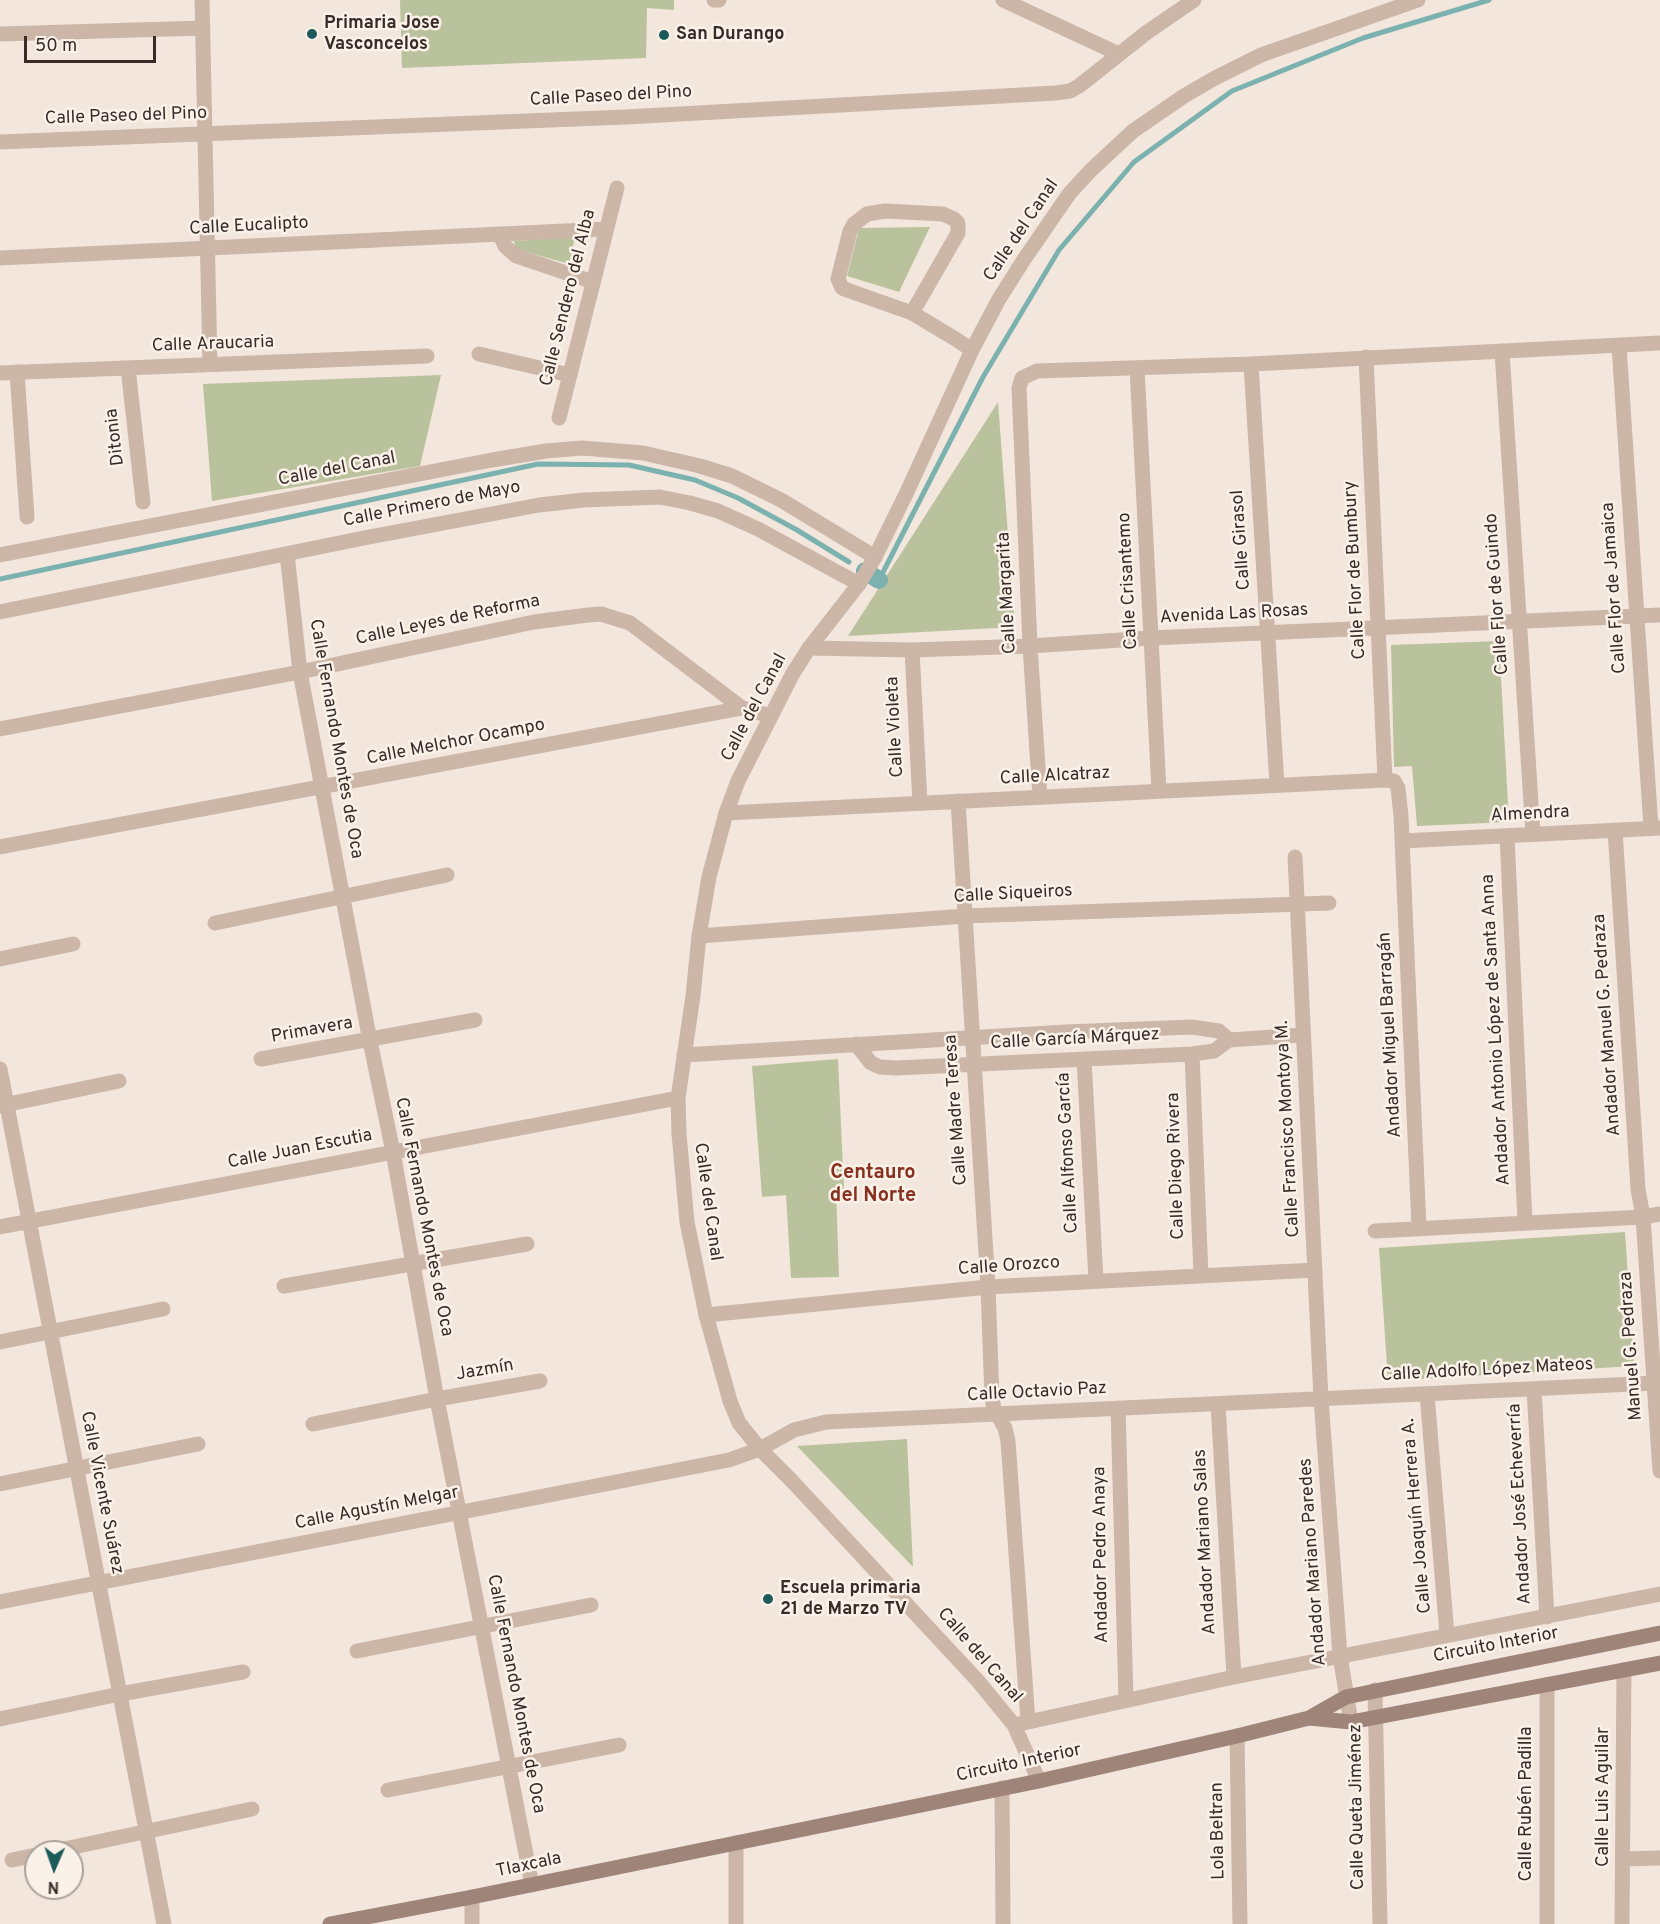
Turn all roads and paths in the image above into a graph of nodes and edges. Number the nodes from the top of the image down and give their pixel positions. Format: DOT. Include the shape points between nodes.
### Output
graph roads {
  1 [pos="202,0"];
  2 [pos="714,0"];
  3 [pos="719,0"];
  4 [pos="1003,0"];
  5 [pos="1194,0"];
  6 [pos="1418,0"];
  7 [pos="203,28"];
  8 [pos="0,34"];
  9 [pos="1119,54"];
  10 [pos="205,133"];
  11 [pos="0,142"];
  12 [pos="617,188"];
  13 [pos="606,229"];
  14 [pos="500,234"];
  15 [pos="208,248"];
  16 [pos="0,258"];
  17 [pos="593,282"];
  18 [pos="912,313"];
  19 [pos="1660,343"];
  20 [pos="1619,346"];
  21 [pos="972,350"];
  22 [pos="1502,351"];
  23 [pos="479,354"];
  24 [pos="427,356"];
  25 [pos="1366,357"];
  26 [pos="210,364"];
  27 [pos="1251,364"];
  28 [pos="128,368"];
  29 [pos="1137,368"];
  30 [pos="17,372"];
  31 [pos="0,373"];
  32 [pos="570,375"];
  33 [pos="560,418"];
  34 [pos="143,502"];
  35 [pos="27,517"];
  36 [pos="287,554"];
  37 [pos="0,555"];
  38 [pos="874,557"];
  39 [pos="859,584"];
  40 [pos="0,612"];
  41 [pos="1660,615"];
  42 [pos="1636,616"];
  43 [pos="1519,621"];
  44 [pos="1378,628"];
  45 [pos="1268,633"];
  46 [pos="1151,638"];
  47 [pos="1030,646"];
  48 [pos="809,648"];
  49 [pos="912,650"];
  50 [pos="300,672"];
  51 [pos="741,708"];
  52 [pos="771,716"];
  53 [pos="0,729"];
  54 [pos="1385,780"];
  55 [pos="1277,785"];
  56 [pos="322,788"];
  57 [pos="1159,791"];
  58 [pos="1040,797"];
  59 [pos="958,801"];
  60 [pos="920,803"];
  61 [pos="726,813"];
  62 [pos="1655,828"];
  63 [pos="1615,830"];
  64 [pos="1533,834"];
  65 [pos="1507,836"];
  66 [pos="1402,841"];
  67 [pos="0,847"];
  68 [pos="1294,857"];
  69 [pos="447,875"];
  70 [pos="342,896"];
  71 [pos="1297,902"];
  72 [pos="1329,903"];
  73 [pos="965,916"];
  74 [pos="215,923"];
  75 [pos="699,936"];
  76 [pos="73,944"];
  77 [pos="0,958"];
  78 [pos="475,1020"];
  79 [pos="1303,1035"];
  80 [pos="972,1038"];
  81 [pos="1229,1040"];
  82 [pos="369,1041"];
  83 [pos="856,1044"];
  84 [pos="1192,1054"];
  85 [pos="684,1055"];
  86 [pos="261,1059"];
  87 [pos="1084,1059"];
  88 [pos="974,1064"];
  89 [pos="0,1069"];
  90 [pos="119,1081"];
  91 [pos="678,1098"];
  92 [pos="3,1106"];
  93 [pos="393,1152"];
  94 [pos="1660,1214"];
  95 [pos="1643,1217"];
  96 [pos="29,1221"];
  97 [pos="1526,1222"];
  98 [pos="0,1227"];
  99 [pos="1419,1228"];
  100 [pos="1375,1231"];
  101 [pos="527,1245"];
  102 [pos="412,1263"];
  103 [pos="1315,1270"];
  104 [pos="1201,1275"];
  105 [pos="1096,1280"];
  106 [pos="284,1287"];
  107 [pos="988,1287"];
  108 [pos="163,1309"];
  109 [pos="706,1315"];
  110 [pos="1655,1320"];
  111 [pos="50,1332"];
  112 [pos="0,1342"];
  113 [pos="540,1381"];
  114 [pos="1655,1383"];
  115 [pos="1534,1389"];
  116 [pos="1427,1394"];
  117 [pos="437,1399"];
  118 [pos="1322,1399"];
  119 [pos="1218,1404"];
  120 [pos="1118,1408"];
  121 [pos="999,1414"];
  122 [pos="313,1424"];
  123 [pos="1659,1426"];
  124 [pos="198,1444"];
  125 [pos="760,1449"];
  126 [pos="77,1469"];
  127 [pos="1660,1471"];
  128 [pos="0,1484"];
  129 [pos="459,1513"];
  130 [pos="99,1583"];
  131 [pos="1660,1594"];
  132 [pos="0,1602"];
  133 [pos="591,1605"];
  134 [pos="1547,1617"];
  135 [pos="481,1627"];
  136 [pos="1660,1633"];
  137 [pos="1447,1635"];
  138 [pos="357,1651"];
  139 [pos="1340,1656"];
  140 [pos="1660,1663"];
  141 [pos="1624,1670"];
  142 [pos="243,1672"];
  143 [pos="1234,1677"];
  144 [pos="1547,1685"];
  145 [pos="1375,1690"];
  146 [pos="120,1694"];
  147 [pos="1346,1696"];
  148 [pos="1126,1700"];
  149 [pos="1309,1718"];
  150 [pos="1376,1718"];
  151 [pos="0,1719"];
  152 [pos="1351,1722"];
  153 [pos="1021,1724"];
  154 [pos="1237,1736"];
  155 [pos="618,1745"];
  156 [pos="509,1766"];
  157 [pos="1039,1780"];
  158 [pos="1002,1788"];
  159 [pos="388,1790"];
  160 [pos="252,1809"];
  161 [pos="146,1832"];
  162 [pos="736,1843"];
  163 [pos="84,1845"];
  164 [pos="24,1858"];
  165 [pos="1660,1858"];
  166 [pos="1623,1859"];
  167 [pos="12,1860"];
  168 [pos="532,1885"];
  169 [pos="472,1898"];
  170 [pos="164,1924"];
  171 [pos="330,1924"];
  172 [pos="472,1924"];
  173 [pos="736,1924"];
  174 [pos="1003,1924"];
  175 [pos="1240,1924"];
  176 [pos="1380,1924"];
  177 [pos="1547,1924"];
  178 [pos="1622,1924"];
  1 -- 7 [label="street"];
  2 -- 3 [label="street"];
  4 -- 9 [label="street"];
  5 -- 9 [label="street, Calle Paseo del Pino"];
  6 -- 21 [label="street, Calle del Canal" via="1260,55 1191,91 1133,131 1090,171 1049,220"];
  7 -- 8 [label="street"];
  7 -- 10 [label="street"];
  9 -- 10 [label="street, Calle Paseo del Pino" via="1079,86 1056,93 626,117"];
  10 -- 11 [label="street, Calle Paseo del Pino"];
  10 -- 15 [label="street"];
  12 -- 13 [label="street, Calle Sendero del Alba"];
  13 -- 14 [label="street, Calle Eucalipto"];
  13 -- 17 [label="street, Calle Sendero del Alba"];
  14 -- 15 [label="street, Calle Eucalipto"];
  14 -- 17 [label="street" via="505,246 516,256"];
  15 -- 16 [label="street, Calle Eucalipto"];
  15 -- 26 [label="street"];
  17 -- 32 [label="street, Calle Sendero del Alba"];
  18 -- 18 [label="street" via="839,284 850,231 867,214 943,214 958,223 958,233"];
  18 -- 21 [label="street"];
  19 -- 20 [label="street"];
  20 -- 22 [label="street"];
  20 -- 42 [label="street, Calle Flor de Jamaica"];
  21 -- 38 [label="street, Calle del Canal"];
  22 -- 25 [label="street"];
  22 -- 43 [label="street, Calle Flor de Guindo"];
  23 -- 32 [label="street"];
  24 -- 26 [label="street, Calle Araucaria"];
  25 -- 27 [label="street"];
  25 -- 44 [label="street, Calle Flor de Bumbury"];
  26 -- 28 [label="street, Calle Araucaria"];
  27 -- 29 [label="street"];
  27 -- 45 [label="street, Calle Girasol"];
  28 -- 30 [label="street, Calle Araucaria"];
  28 -- 34 [label="street, Ditonia"];
  29 -- 46 [label="street, Calle Crisantemo"];
  29 -- 47 [label="street, Calle Margarita" via="1037,371 1022,378 1019,388"];
  30 -- 31 [label="street, Calle Araucaria"];
  30 -- 35 [label="street"];
  32 -- 33 [label="street, Calle Sendero del Alba"];
  36 -- 39 [label="street, Calle Primero de Mayo" via="539,505 660,497 718,512 758,529"];
  36 -- 40 [label="street, Calle Primero de Mayo"];
  36 -- 50 [label="street, Calle Fernando Montes de Oca"];
  37 -- 38 [label="street, Calle del Canal" via="492,460 582,448 643,453 732,476"];
  38 -- 39 [label="street, Calle del Canal"];
  39 -- 48 [label="street, Calle del Canal"];
  41 -- 42 [label="street, Avenida Las Rosas"];
  42 -- 43 [label="street, Avenida Las Rosas"];
  42 -- 62 [label="street, Calle Flor de Jamaica"];
  43 -- 44 [label="street, Avenida Las Rosas"];
  43 -- 64 [label="street, Calle Flor de Guindo"];
  44 -- 45 [label="street, Avenida Las Rosas"];
  44 -- 54 [label="street, Calle Flor de Bumbury"];
  45 -- 46 [label="street, Avenida Las Rosas"];
  45 -- 55 [label="street, Calle Girasol"];
  46 -- 47 [label="street, Avenida Las Rosas"];
  46 -- 57 [label="street, Calle Crisantemo"];
  47 -- 49 [label="street, Avenida Las Rosas"];
  47 -- 58 [label="street, Calle Margarita"];
  48 -- 49 [label="street, Avenida Las Rosas"];
  48 -- 52 [label="street, Calle del Canal"];
  49 -- 60 [label="street, Calle Violeta"];
  50 -- 51 [label="street, Calle Leyes de Reforma" via="534,622 601,615 630,622"];
  50 -- 53 [label="street, Calle Leyes de Reforma"];
  50 -- 56 [label="street, Calle Fernando Montes de Oca"];
  51 -- 52 [label="street, Calle Leyes de Reforma"];
  51 -- 56 [label="street, Calle Melchor Ocampo"];
  52 -- 61 [label="street, Calle del Canal"];
  54 -- 55 [label="street, Calle Alcatraz"];
  54 -- 66 [label="street, Andador Miguel Barragán" via="1394,781 1398,788"];
  55 -- 57 [label="street, Calle Alcatraz"];
  56 -- 67 [label="street, Calle Melchor Ocampo"];
  56 -- 70 [label="street, Calle Fernando Montes de Oca"];
  57 -- 58 [label="street, Calle Alcatraz"];
  58 -- 59 [label="street, Calle Alcatraz"];
  59 -- 60 [label="street, Calle Alcatraz"];
  59 -- 73 [label="street, Calle Madre Teresa"];
  60 -- 61 [label="street, Calle Alcatraz"];
  61 -- 75 [label="street, Calle del Canal"];
  62 -- 63 [label="street, Almendra"];
  63 -- 64 [label="street, Almendra"];
  63 -- 95 [label="street, Andador Manuel G. Pedraza"];
  64 -- 65 [label="street, Almendra"];
  65 -- 66 [label="street, Almendra"];
  65 -- 97 [label="street, Andador Antonio López de Santa Anna"];
  66 -- 99 [label="street, Andador Miguel Barragán"];
  68 -- 71 [label="street, Calle Francisco Montoya M."];
  69 -- 70 [label="street"];
  70 -- 74 [label="street"];
  70 -- 82 [label="street, Calle Fernando Montes de Oca"];
  71 -- 72 [label="street, Calle Siqueiros"];
  71 -- 73 [label="street, Calle Siqueiros"];
  71 -- 79 [label="street, Calle Francisco Montoya M."];
  73 -- 75 [label="street, Calle Siqueiros"];
  73 -- 80 [label="street, Calle Madre Teresa"];
  75 -- 85 [label="street, Calle del Canal"];
  76 -- 77 [label="street"];
  78 -- 82 [label="street, Primavera"];
  79 -- 81 [label="street, Calle García Márquez"];
  79 -- 103 [label="street, Calle Francisco Montoya M."];
  80 -- 81 [label="street, Calle García Márquez" via="1192,1027 1219,1031"];
  80 -- 83 [label="street, Calle García Márquez"];
  80 -- 88 [label="street, Calle Madre Teresa"];
  81 -- 84 [label="street, Calle García Márquez" via="1214,1051"];
  82 -- 86 [label="street, Primavera"];
  82 -- 93 [label="street, Calle Fernando Montes de Oca"];
  83 -- 85 [label="street, Calle García Márquez"];
  83 -- 88 [label="street, Calle García Márquez" via="868,1061 880,1067"];
  84 -- 87 [label="street, Calle García Márquez"];
  84 -- 104 [label="street, Calle Diego Rivera"];
  85 -- 91 [label="street, Calle del Canal"];
  87 -- 88 [label="street, Calle García Márquez"];
  87 -- 105 [label="street, Calle Alfonso García"];
  88 -- 107 [label="street, Calle Madre Teresa"];
  89 -- 92 [label="street, Calle Vicente Suárez"];
  90 -- 92 [label="street"];
  91 -- 93 [label="street, Calle Juan Escutia"];
  91 -- 109 [label="street, Calle del Canal" via="687,1222"];
  92 -- 96 [label="street, Calle Vicente Suárez"];
  93 -- 96 [label="street, Calle Juan Escutia"];
  93 -- 102 [label="street, Calle Fernando Montes de Oca"];
  94 -- 95 [label="street"];
  95 -- 97 [label="street"];
  95 -- 110 [label="street, Manuel G. Pedraza"];
  96 -- 98 [label="street, Calle Juan Escutia"];
  96 -- 111 [label="street, Calle Vicente Suárez"];
  97 -- 99 [label="street"];
  99 -- 100 [label="street"];
  101 -- 102 [label="street"];
  102 -- 106 [label="street"];
  102 -- 117 [label="street, Calle Fernando Montes de Oca"];
  103 -- 104 [label="street, Calle Orozco"];
  103 -- 118 [label="street, Calle Francisco Montoya M."];
  104 -- 105 [label="street, Calle Orozco"];
  105 -- 107 [label="street, Calle Orozco"];
  107 -- 109 [label="street, Calle Orozco"];
  107 -- 121 [label="street, Calle Madre Teresa" via="992,1398"];
  108 -- 111 [label="street"];
  109 -- 125 [label="street, Calle del Canal" via="730,1401 740,1423"];
  110 -- 114 [label="street, Manuel G. Pedraza"];
  111 -- 112 [label="street"];
  111 -- 126 [label="street, Calle Vicente Suárez"];
  113 -- 117 [label="street, Jazmín"];
  114 -- 115 [label="street, Calle Adolfo López Mateos"];
  114 -- 123 [label="street, Manuel G. Pedraza"];
  115 -- 116 [label="street, Calle Adolfo López Mateos"];
  115 -- 134 [label="street, Andador José Echeverría"];
  116 -- 118 [label="street, Calle Adolfo López Mateos"];
  116 -- 137 [label="street, Calle Joaquín Herrera A."];
  117 -- 122 [label="street, Jazmín"];
  117 -- 129 [label="street, Calle Fernando Montes de Oca"];
  118 -- 119 [label="street, Calle Octavio Paz"];
  118 -- 139 [label="street, Andador Mariano Paredes"];
  119 -- 120 [label="street, Calle Octavio Paz"];
  119 -- 143 [label="street, Andador Mariano Salas"];
  120 -- 121 [label="street, Calle Octavio Paz"];
  120 -- 148 [label="street, Andador Pedro Anaya"];
  121 -- 125 [label="street, Calle Octavio Paz" via="826,1422 794,1431"];
  121 -- 153 [label="street, Calle Madre Teresa" via="1008,1441"];
  123 -- 127 [label="street, Manuel G. Pedraza"];
  124 -- 126 [label="street"];
  125 -- 129 [label="street, Calle Agustín Melgar" via="729,1460"];
  125 -- 153 [label="street, Calle del Canal"];
  126 -- 128 [label="street"];
  126 -- 130 [label="street, Calle Vicente Suárez"];
  129 -- 130 [label="street, Calle Agustín Melgar"];
  129 -- 135 [label="street, Calle Fernando Montes de Oca"];
  130 -- 132 [label="street, Calle Agustín Melgar"];
  130 -- 146 [label="street, Calle Vicente Suárez"];
  131 -- 134 [label="street"];
  133 -- 135 [label="street"];
  134 -- 137 [label="street"];
  135 -- 138 [label="street"];
  135 -- 156 [label="street, Calle Fernando Montes de Oca"];
  136 -- 145 [label="main road, Circuito Interior"];
  137 -- 139 [label="street"];
  139 -- 143 [label="street"];
  139 -- 147 [label="street, Andador Mariano Paredes"];
  140 -- 141 [label="main road, Circuito Interior"];
  141 -- 144 [label="main road, Circuito Interior"];
  141 -- 166 [label="street, Calle Luis Aguilar"];
  142 -- 146 [label="street"];
  143 -- 148 [label="street"];
  144 -- 150 [label="main road, Circuito Interior"];
  144 -- 177 [label="street, Calle Rubén Padilla"];
  145 -- 147 [label="main road, Circuito Interior"];
  145 -- 150 [label="street, Calle Queta Jiménez"];
  146 -- 151 [label="street"];
  146 -- 161 [label="street, Calle Vicente Suárez"];
  147 -- 149 [label="main road, Circuito Interior"];
  147 -- 152 [label="street, Andador Mariano Paredes"];
  148 -- 153 [label="street"];
  149 -- 152 [label="main road, Circuito Interior"];
  149 -- 154 [label="main road, Circuito Interior"];
  150 -- 152 [label="main road, Circuito Interior"];
  150 -- 176 [label="street, Calle Queta Jiménez"];
  153 -- 157 [label="street, Calle del Canal"];
  154 -- 157 [label="main road, Circuito Interior"];
  154 -- 175 [label="street, Lola Beltran"];
  155 -- 156 [label="street"];
  156 -- 159 [label="street"];
  156 -- 168 [label="street, Calle Fernando Montes de Oca"];
  157 -- 158 [label="main road, Circuito Interior"];
  158 -- 162 [label="main road, Circuito Interior"];
  158 -- 174 [label="street"];
  160 -- 161 [label="street"];
  161 -- 163 [label="street"];
  161 -- 170 [label="street, Calle Vicente Suárez"];
  162 -- 168 [label="main road, Tlaxcala"];
  162 -- 173 [label="street"];
  164 -- 167 [label="street"];
  165 -- 166 [label="street"];
  166 -- 178 [label="street, Calle Luis Aguilar"];
  168 -- 169 [label="main road, Tlaxcala"];
  169 -- 171 [label="main road, Tlaxcala"];
  169 -- 172 [label="street"];
}
